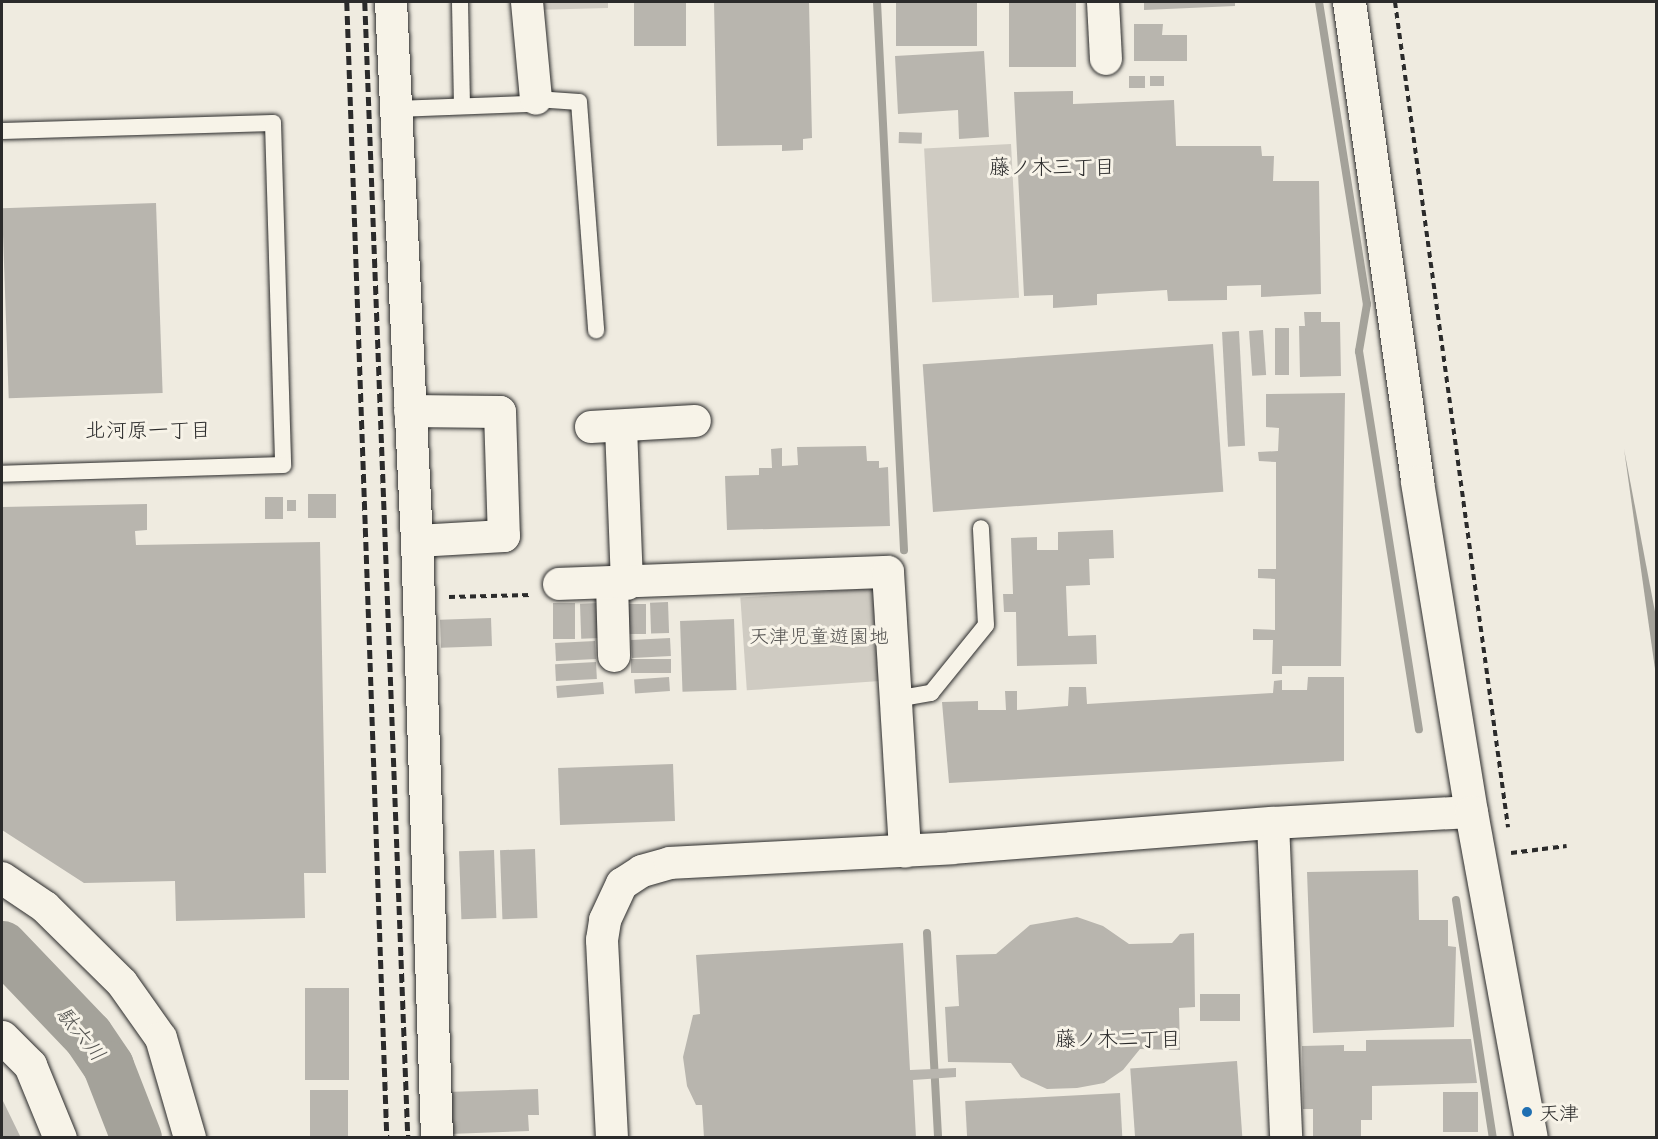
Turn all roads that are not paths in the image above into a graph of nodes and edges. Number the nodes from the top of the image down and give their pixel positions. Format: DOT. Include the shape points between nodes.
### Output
graph roads {
  1 [pos="391,2"];
  2 [pos="460,2"];
  3 [pos="527,2"];
  4 [pos="1103,2"];
  5 [pos="1349,2"];
  6 [pos="1106,59"];
  7 [pos="536,99"];
  8 [pos="462,106"];
  9 [pos="396,109"];
  10 [pos="2,130"];
  11 [pos="596,330"];
  12 [pos="410,411"];
  13 [pos="695,421"];
  14 [pos="2,474"];
  15 [pos="981,528"];
  16 [pos="417,541"];
  17 [pos="620,583"];
  18 [pos="559,585"];
  19 [pos="614,656"];
  20 [pos="896,699"];
  21 [pos="1471,812"];
  22 [pos="1273,823"];
  23 [pos="905,851"];
  24 [pos="2,878"];
  25 [pos="2,1037"];
  26 [pos="60,1137"];
  27 [pos="190,1137"];
  28 [pos="437,1137"];
  29 [pos="612,1137"];
  30 [pos="1286,1137"];
  31 [pos="1531,1137"];
  1 -- 9 [label="street"];
  2 -- 8 [label="lane"];
  3 -- 7 [label="street"];
  4 -- 6 [label="street"];
  5 -- 21 [label="street" via="1417,482"];
  7 -- 8 [label="lane" via="527,104"];
  7 -- 11 [label="lane" via="579,102"];
  8 -- 9 [label="lane"];
  9 -- 12 [label="street"];
  10 -- 14 [label="lane" via="273,123 283,465"];
  12 -- 16 [label="street"];
  12 -- 16 [label="street" via="500,412 504,536"];
  13 -- 17 [label="street" via="606,427"];
  15 -- 20 [label="lane" via="986,626 931,693"];
  16 -- 28 [label="street"];
  17 -- 18 [label="street"];
  17 -- 19 [label="street"];
  17 -- 20 [label="street" via="888,572"];
  20 -- 23 [label="street"];
  21 -- 22 [label="street"];
  21 -- 31 [label="street"];
  22 -- 23 [label="street"];
  22 -- 30 [label="street"];
  23 -- 29 [label="street" via="670,864 642,871 622,884 605,920 602,940"];
  24 -- 27 [label="street" via="45,907 122,982 161,1038"];
  25 -- 26 [label="street" via="30,1065"];
}
